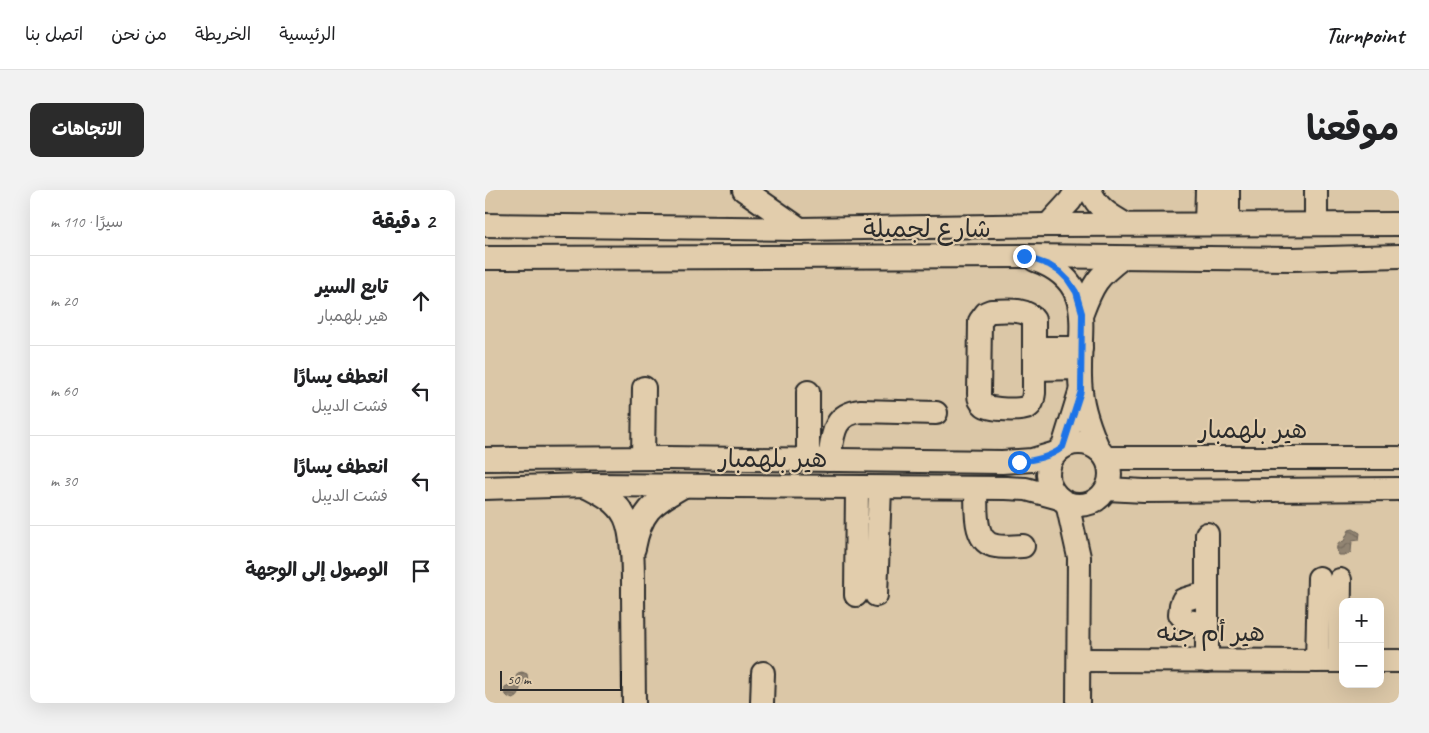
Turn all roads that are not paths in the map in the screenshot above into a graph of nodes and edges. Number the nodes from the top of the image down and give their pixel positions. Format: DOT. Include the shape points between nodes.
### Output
graph roads {
  1 [pos="744,190"];
  2 [pos="1077,190"];
  3 [pos="1090,190"];
  4 [pos="1207,190"];
  5 [pos="1228,190"];
  6 [pos="1317,190"];
  7 [pos="1125,224"];
  8 [pos="1206,224"];
  9 [pos="1229,224"];
  10 [pos="1316,224"];
  11 [pos="1399,224"];
  12 [pos="485,225"];
  13 [pos="1048,225"];
  14 [pos="799,229"];
  15 [pos="1024,256"];
  16 [pos="1399,256"];
  17 [pos="485,258"];
  18 [pos="1122,258"];
  19 [pos="1082,313"];
  20 [pos="1081,358"];
  21 [pos="1034,359"];
  22 [pos="644,388"];
  23 [pos="1081,391"];
  24 [pos="808,392"];
  25 [pos="937,413"];
  26 [pos="1060,450"];
  27 [pos="1103,454"];
  28 [pos="643,458"];
  29 [pos="1399,458"];
  30 [pos="485,459"];
  31 [pos="818,460"];
  32 [pos="587,485"];
  33 [pos="684,486"];
  34 [pos="485,488"];
  35 [pos="857,488"];
  36 [pos="880,488"];
  37 [pos="976,488"];
  38 [pos="1399,489"];
  39 [pos="1104,493"];
  40 [pos="1063,500"];
  41 [pos="1207,534"];
  42 [pos="1023,546"];
  43 [pos="1079,557"];
  44 [pos="632,559"];
  45 [pos="1329,579"];
  46 [pos="1079,660"];
  47 [pos="1207,661"];
  48 [pos="1333,661"];
  49 [pos="1384,661"];
  50 [pos="1399,661"];
  51 [pos="763,673"];
  52 [pos="634,703"];
  53 [pos="762,703"];
  54 [pos="1078,703"];
  1 -- 14 [label="street"];
  2 -- 13 [label="street"];
  3 -- 7 [label="street" via="1106,214"];
  4 -- 8 [label="street"];
  5 -- 9 [label="street"];
  6 -- 10 [label="street"];
  7 -- 8 [label="street, شارع لجميلة"];
  7 -- 13 [label="street, شارع لجميلة"];
  8 -- 9 [label="street, شارع لجميلة"];
  9 -- 10 [label="street, شارع لجميلة"];
  10 -- 11 [label="street, شارع لجميلة"];
  12 -- 14 [label="street, شارع لجميلة"];
  13 -- 14 [label="street, شارع لجميلة"];
  15 -- 17 [label="street, شارع لجميلة"];
  15 -- 18 [label="street, شارع لجميلة"];
  15 -- 19 [label="street" via="1060,272 1076,292"];
  16 -- 18 [label="street, شارع لجميلة" via="1293,260"];
  18 -- 19 [label="street" via="1097,280"];
  19 -- 20 [label="street"];
  20 -- 21 [label="street"];
  20 -- 23 [label="street"];
  22 -- 28 [label="street"];
  23 -- 26 [label="street"];
  23 -- 27 [label="street" via="1088,421"];
  24 -- 31 [label="street"];
  25 -- 31 [label="street" via="850,412 843,416"];
  26 -- 27 [label="street" via="1082,443"];
  26 -- 31 [label="street, هير بلهمبار" via="1032,460 1002,462"];
  26 -- 40 [label="street" via="1051,460 1048,476 1054,492"];
  27 -- 29 [label="street, هير بلهمبار"];
  27 -- 39 [label="street" via="1111,473"];
  28 -- 30 [label="street, هير بلهمبار"];
  28 -- 31 [label="street, هير بلهمبار"];
  32 -- 33 [label="street, هير بلهمبار"];
  32 -- 34 [label="street, هير بلهمبار"];
  32 -- 44 [label="street" via="608,497 619,508 625,518"];
  33 -- 35 [label="street, هير بلهمبار"];
  33 -- 44 [label="street" via="648,510 637,531"];
  35 -- 36 [label="street, هير بلهمبار"];
  35 -- 36 [label="street" via="866,595"];
  36 -- 37 [label="street, هير بلهمبار"];
  37 -- 40 [label="street, هير بلهمبار" via="1027,490"];
  37 -- 42 [label="street" via="981,538 995,546"];
  38 -- 39 [label="street"];
  39 -- 40 [label="street" via="1085,505"];
  39 -- 43 [label="street" via="1084,535"];
  40 -- 43 [label="street"];
  41 -- 47 [label="street"];
  43 -- 46 [label="street"];
  44 -- 52 [label="street"];
  45 -- 48 [label="street"];
  46 -- 47 [label="street, هير أم جنه"];
  46 -- 54 [label="street"];
  47 -- 48 [label="street, هير أم جنه"];
  49 -- 50 [label="street"];
  51 -- 53 [label="street"];
}
